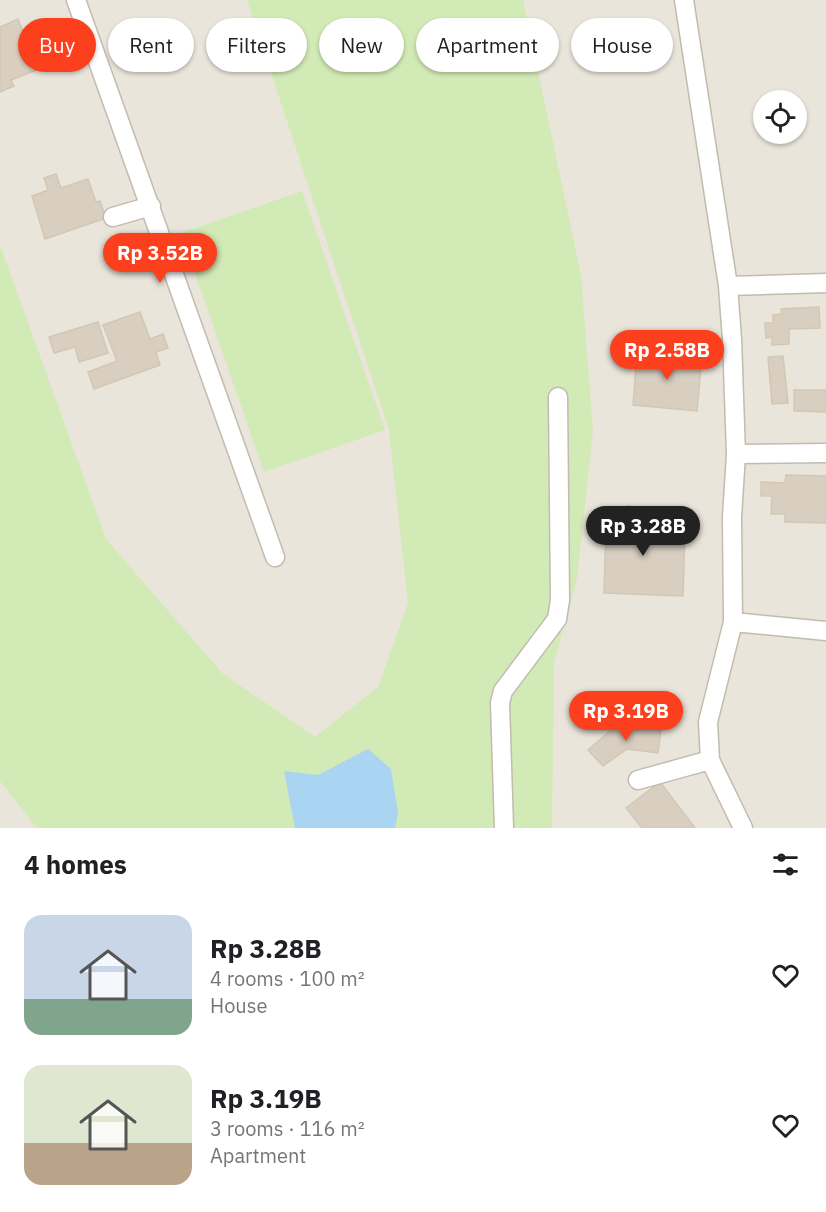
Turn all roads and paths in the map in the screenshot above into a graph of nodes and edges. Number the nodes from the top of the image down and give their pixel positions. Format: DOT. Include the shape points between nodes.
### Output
graph roads {
  1 [pos="76,0"];
  2 [pos="684,0"];
  3 [pos="151,206"];
  4 [pos="113,217"];
  5 [pos="826,284"];
  6 [pos="728,286"];
  7 [pos="558,397"];
  8 [pos="826,453"];
  9 [pos="736,454"];
  10 [pos="275,556"];
  11 [pos="733,622"];
  12 [pos="826,631"];
  13 [pos="710,760"];
  14 [pos="638,780"];
  15 [pos="504,828"];
  16 [pos="743,828"];
  1 -- 3 [label="street"];
  2 -- 6 [label="street"];
  3 -- 4 [label="street"];
  3 -- 10 [label="street"];
  5 -- 6 [label="street"];
  6 -- 9 [label="street"];
  7 -- 15 [label="street" via="560,600 557,619 503,692 500,703"];
  8 -- 9 [label="street"];
  9 -- 11 [label="street"];
  11 -- 12 [label="street"];
  11 -- 13 [label="street" via="708,722"];
  13 -- 14 [label="street"];
  13 -- 16 [label="street"];
}
